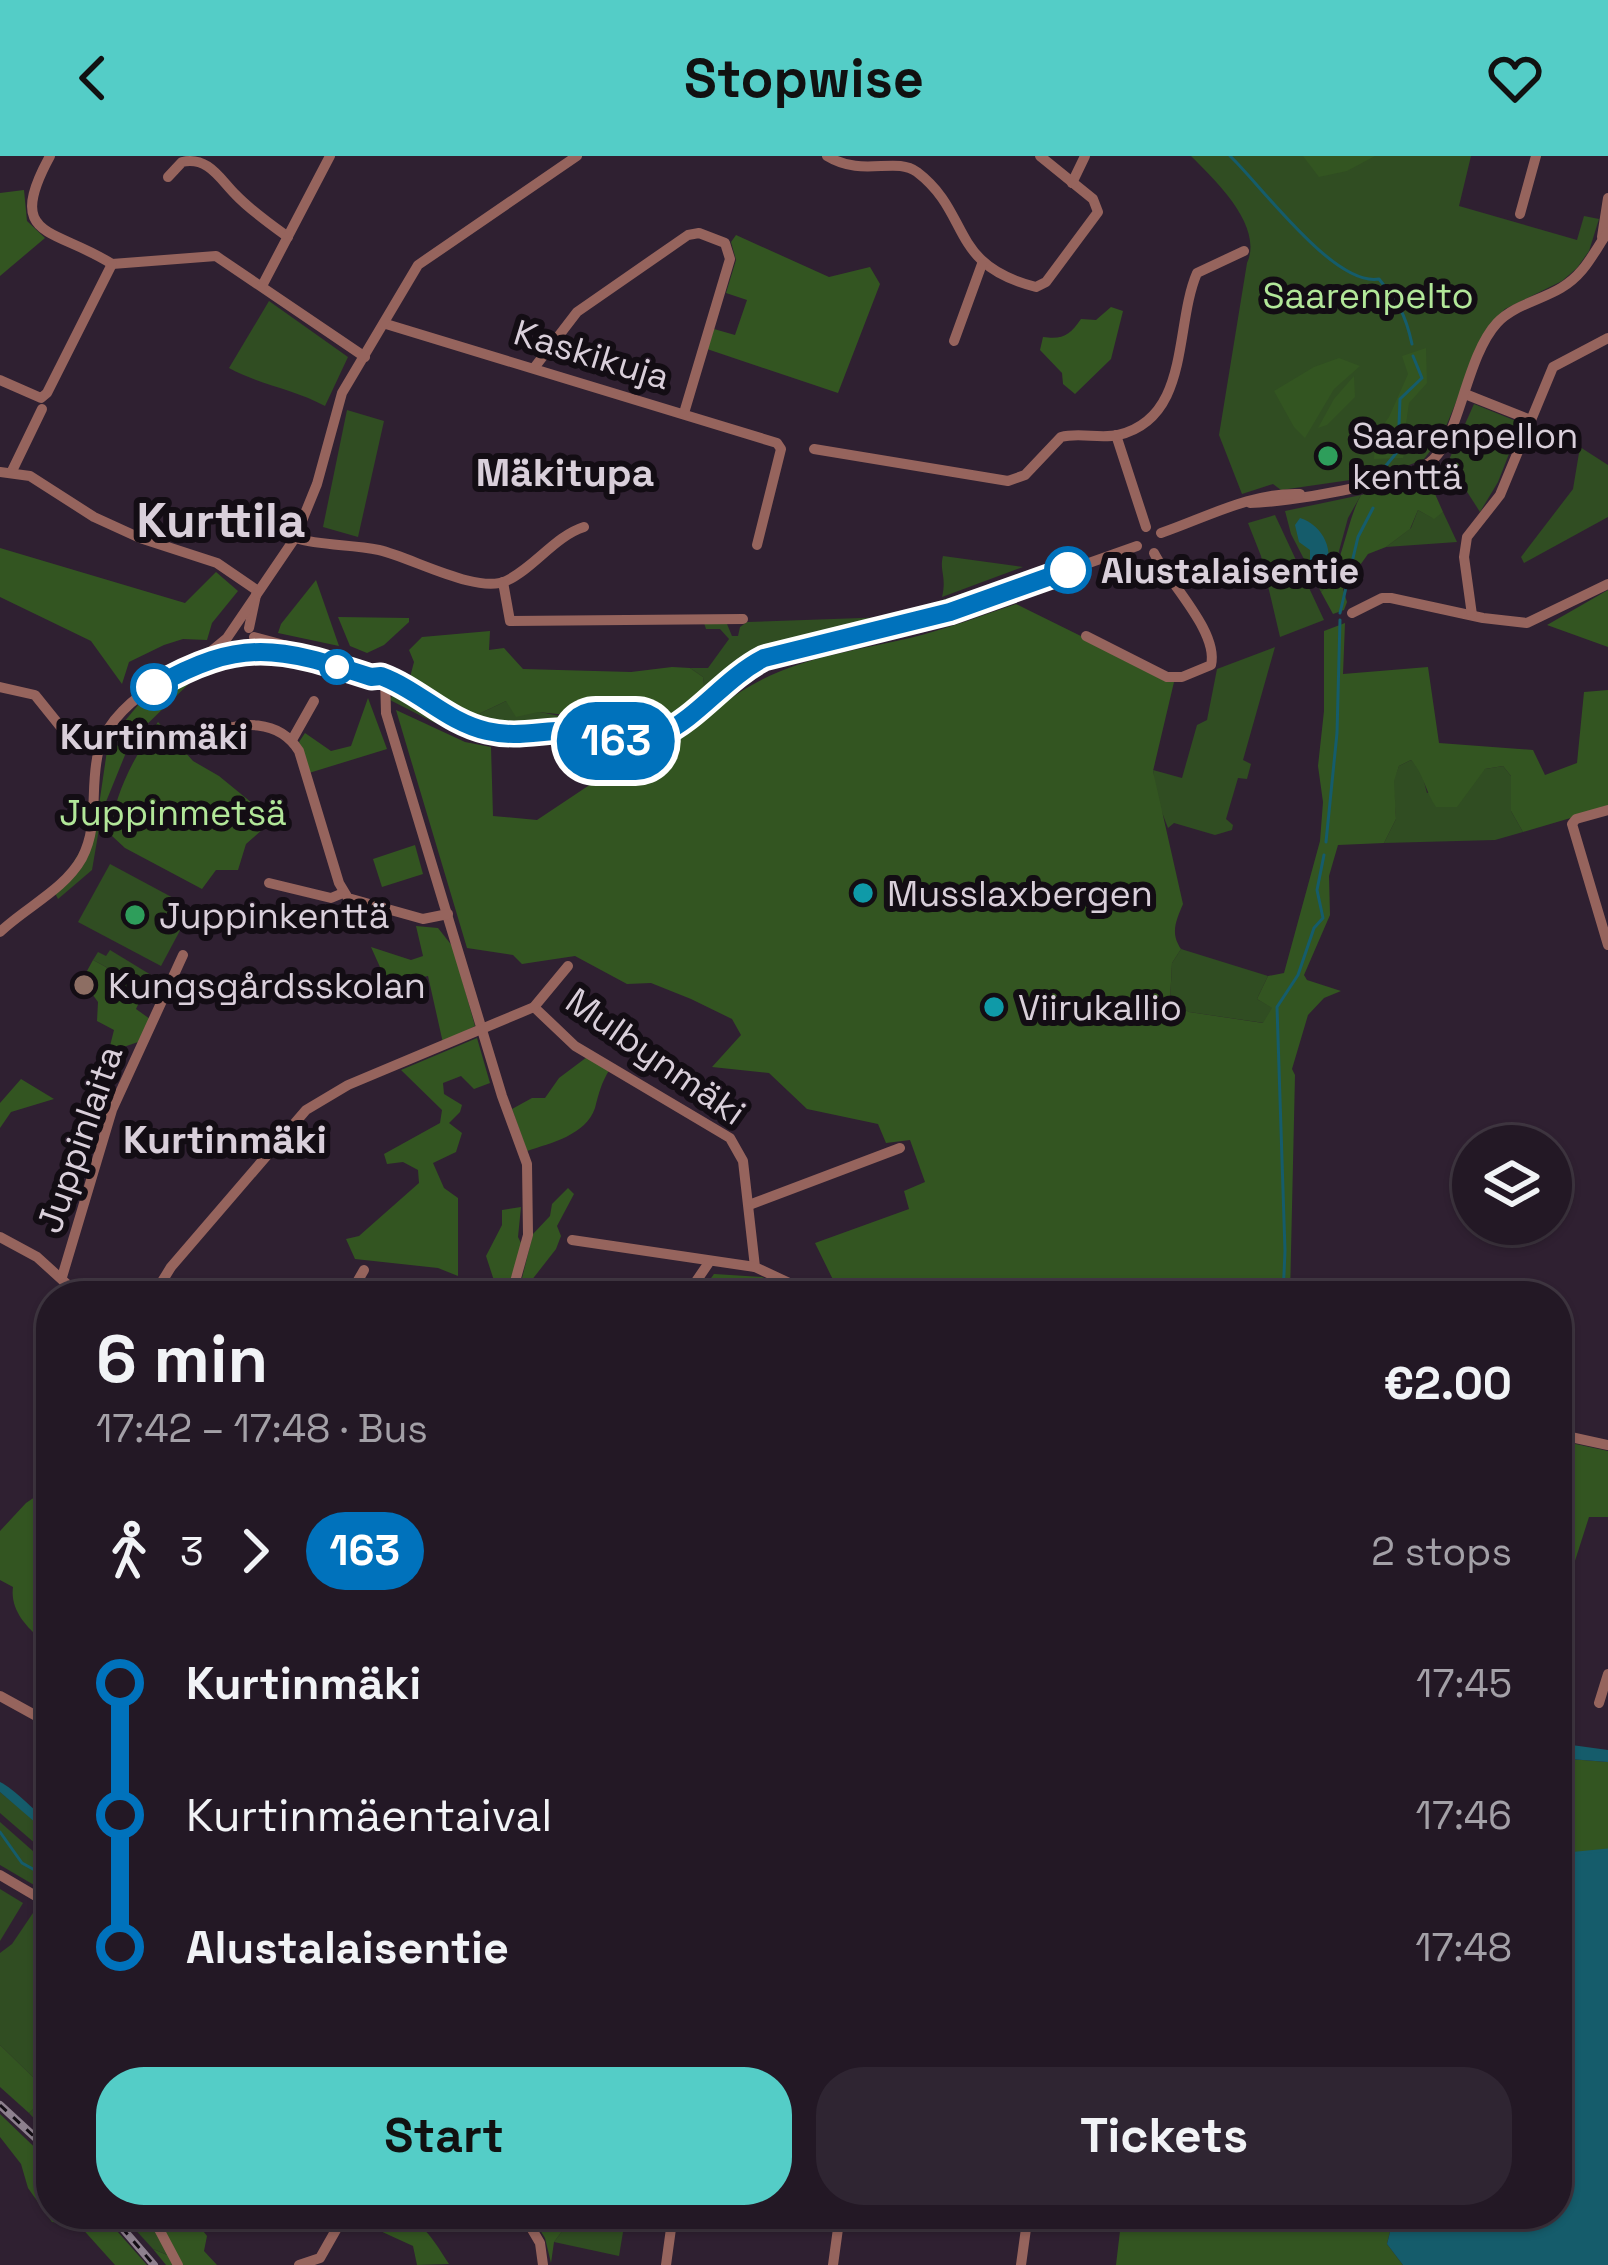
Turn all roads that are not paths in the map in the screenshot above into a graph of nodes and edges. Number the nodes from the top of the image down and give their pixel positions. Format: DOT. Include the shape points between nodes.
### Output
graph roads {
  1 [pos="50,156"];
  2 [pos="330,156"];
  3 [pos="826,156"];
  4 [pos="1040,156"];
  5 [pos="1085,156"];
  6 [pos="1536,156"];
  7 [pos="571,158"];
  8 [pos="1051,161"];
  9 [pos="168,177"];
  10 [pos="1072,183"];
  11 [pos="1608,198"];
  12 [pos="1520,214"];
  13 [pos="287,237"];
  14 [pos="1606,238"];
  15 [pos="1244,251"];
  16 [pos="112,264"];
  17 [pos="982,264"];
  18 [pos="262,286"];
  19 [pos="386,324"];
  20 [pos="1608,338"];
  21 [pos="954,341"];
  22 [pos="364,357"];
  23 [pos="534,368"];
  24 [pos="0,380"];
  25 [pos="1465,394"];
  26 [pos="43,409"];
  27 [pos="683,413"];
  28 [pos="1528,418"];
  29 [pos="1116,435"];
  30 [pos="814,448"];
  31 [pos="6,471"];
  32 [pos="1146,527"];
  33 [pos="578,530"];
  34 [pos="1161,533"];
  35 [pos="295,538"];
  36 [pos="757,544"];
  37 [pos="1137,546"];
  38 [pos="1154,553"];
  39 [pos="503,582"];
  40 [pos="1608,584"];
  41 [pos="257,593"];
  42 [pos="1352,613"];
  43 [pos="1472,615"];
  44 [pos="743,620"];
  45 [pos="235,626"];
  46 [pos="1096,636"];
  47 [pos="227,638"];
  48 [pos="251,638"];
  49 [pos="235,652"];
  50 [pos="192,667"];
  51 [pos="383,676"];
  52 [pos="0,687"];
  53 [pos="314,701"];
  54 [pos="210,736"];
  55 [pos="292,740"];
  56 [pos="100,745"];
  57 [pos="1608,810"];
  58 [pos="269,883"];
  59 [pos="344,892"];
  60 [pos="448,914"];
  61 [pos="0,932"];
  62 [pos="1608,945"];
  63 [pos="183,955"];
  64 [pos="568,966"];
  65 [pos="534,1007"];
  66 [pos="482,1030"];
  67 [pos="900,1148"];
  68 [pos="748,1205"];
  69 [pos="0,1238"];
  70 [pos="572,1240"];
  71 [pos="710,1261"];
  72 [pos="755,1267"];
  73 [pos="364,1270"];
  74 [pos="62,1277"];
  75 [pos="66,1281"];
  76 [pos="162,1281"];
  77 [pos="358,1281"];
  78 [pos="516,1281"];
  79 [pos="696,1281"];
  80 [pos="786,1281"];
  81 [pos="1572,1437"];
  82 [pos="1608,1445"];
  83 [pos="1608,1674"];
  84 [pos="0,1696"];
  85 [pos="1599,1703"];
  86 [pos="36,1716"];
  87 [pos="0,1875"];
  88 [pos="36,1896"];
  89 [pos="159,2229"];
  90 [pos="336,2229"];
  91 [pos="532,2229"];
  92 [pos="671,2229"];
  93 [pos="838,2229"];
  94 [pos="1026,2229"];
  95 [pos="178,2265"];
  96 [pos="299,2265"];
  97 [pos="543,2265"];
  98 [pos="666,2265"];
  99 [pos="833,2265"];
  100 [pos="1021,2265"];
  1 -- 16 [label="street" via="29,201 34,219"];
  2 -- 13 [label="street"];
  3 -- 17 [label="street" via="852,168 913,168"];
  4 -- 8 [label="street"];
  5 -- 10 [label="street"];
  6 -- 12 [label="street"];
  7 -- 19 [label="street" via="431,253"];
  8 -- 10 [label="street"];
  9 -- 13 [label="street" via="186,160 199,160"];
  10 -- 17 [label="street" via="1097,206 1097,218 1042,286"];
  11 -- 14 [label="street"];
  13 -- 18 [label="street"];
  14 -- 25 [label="street" via="1574,279 1493,328"];
  15 -- 29 [label="street" via="1197,273 1172,389 1147,421"];
  16 -- 18 [label="street" via="206,254"];
  16 -- 24 [label="street" via="47,393 33,397"];
  17 -- 21 [label="street"];
  18 -- 22 [label="street"];
  19 -- 22 [label="street"];
  19 -- 23 [label="street, Kaskikuja"];
  20 -- 28 [label="street" via="1561,359"];
  22 -- 35 [label="street" via="337,404"];
  23 -- 27 [label="street, Kaskikuja"];
  23 -- 27 [label="street" via="577,312 699,233 725,243 730,259"];
  25 -- 28 [label="street"];
  25 -- 34 [label="street" via="1429,464 1367,484 1279,493"];
  26 -- 31 [label="street"];
  27 -- 36 [label="street, Kaskikuja" via="779,445"];
  28 -- 43 [label="street" via="1500,494 1463,547"];
  29 -- 30 [label="street" via="1061,437 1025,475 1008,481"];
  29 -- 32 [label="street"];
  31 -- 41 [label="street" via="30,476 128,533 217,563"];
  32 -- 34 [label="street"];
  32 -- 37 [label="street"];
  33 -- 39 [label="street"];
  34 -- 38 [label="street"];
  35 -- 39 [label="street" via="386,552 477,584"];
  35 -- 41 [label="street"];
  37 -- 38 [label="street"];
  37 -- 51 [label="street" via="950,612 764,658 643,741 582,731 488,731"];
  38 -- 46 [label="street" via="1199,622 1213,660 1176,678"];
  39 -- 44 [label="street" via="510,621"];
  40 -- 43 [label="street" via="1531,622"];
  41 -- 45 [label="street"];
  41 -- 48 [label="street"];
  42 -- 43 [label="street" via="1391,598"];
  45 -- 47 [label="street"];
  45 -- 48 [label="street"];
  47 -- 49 [label="street"];
  47 -- 50 [label="street"];
  48 -- 49 [label="street"];
  48 -- 51 [label="street"];
  49 -- 50 [label="street"];
  50 -- 56 [label="street" via="133,700"];
  51 -- 60 [label="street" via="386,713"];
  52 -- 56 [label="street" via="35,695 64,731"];
  53 -- 55 [label="street"];
  54 -- 55 [label="street" via="240,723"];
  55 -- 59 [label="street"];
  56 -- 61 [label="street" via="84,854"];
  57 -- 62 [label="street" via="1572,824"];
  58 -- 59 [label="street" via="325,898"];
  59 -- 60 [label="street" via="423,919"];
  60 -- 66 [label="street"];
  63 -- 74 [label="street, Juppinlaita" via="112,1111"];
  64 -- 65 [label="street"];
  65 -- 66 [label="street, Mulbynmäki"];
  65 -- 68 [label="street, Mulbynmäki" via="574,1046 730,1138 743,1161"];
  66 -- 76 [label="street, Mulbynmäki" via="306,1109"];
  66 -- 78 [label="street" via="530,1182 529,1235"];
  67 -- 68 [label="street"];
  68 -- 72 [label="street, Mulbynmäki"];
  69 -- 74 [label="street"];
  70 -- 71 [label="street"];
  71 -- 72 [label="street"];
  71 -- 79 [label="street"];
  72 -- 80 [label="street"];
  73 -- 77 [label="street"];
  74 -- 75 [label="street"];
  81 -- 82 [label="street"];
  83 -- 85 [label="street"];
  84 -- 86 [label="street"];
  87 -- 88 [label="street"];
  89 -- 95 [label="street"];
  90 -- 96 [label="street" via="320,2258"];
  91 -- 97 [label="street"];
  92 -- 98 [label="street"];
  93 -- 99 [label="street"];
  94 -- 100 [label="street"];
}
